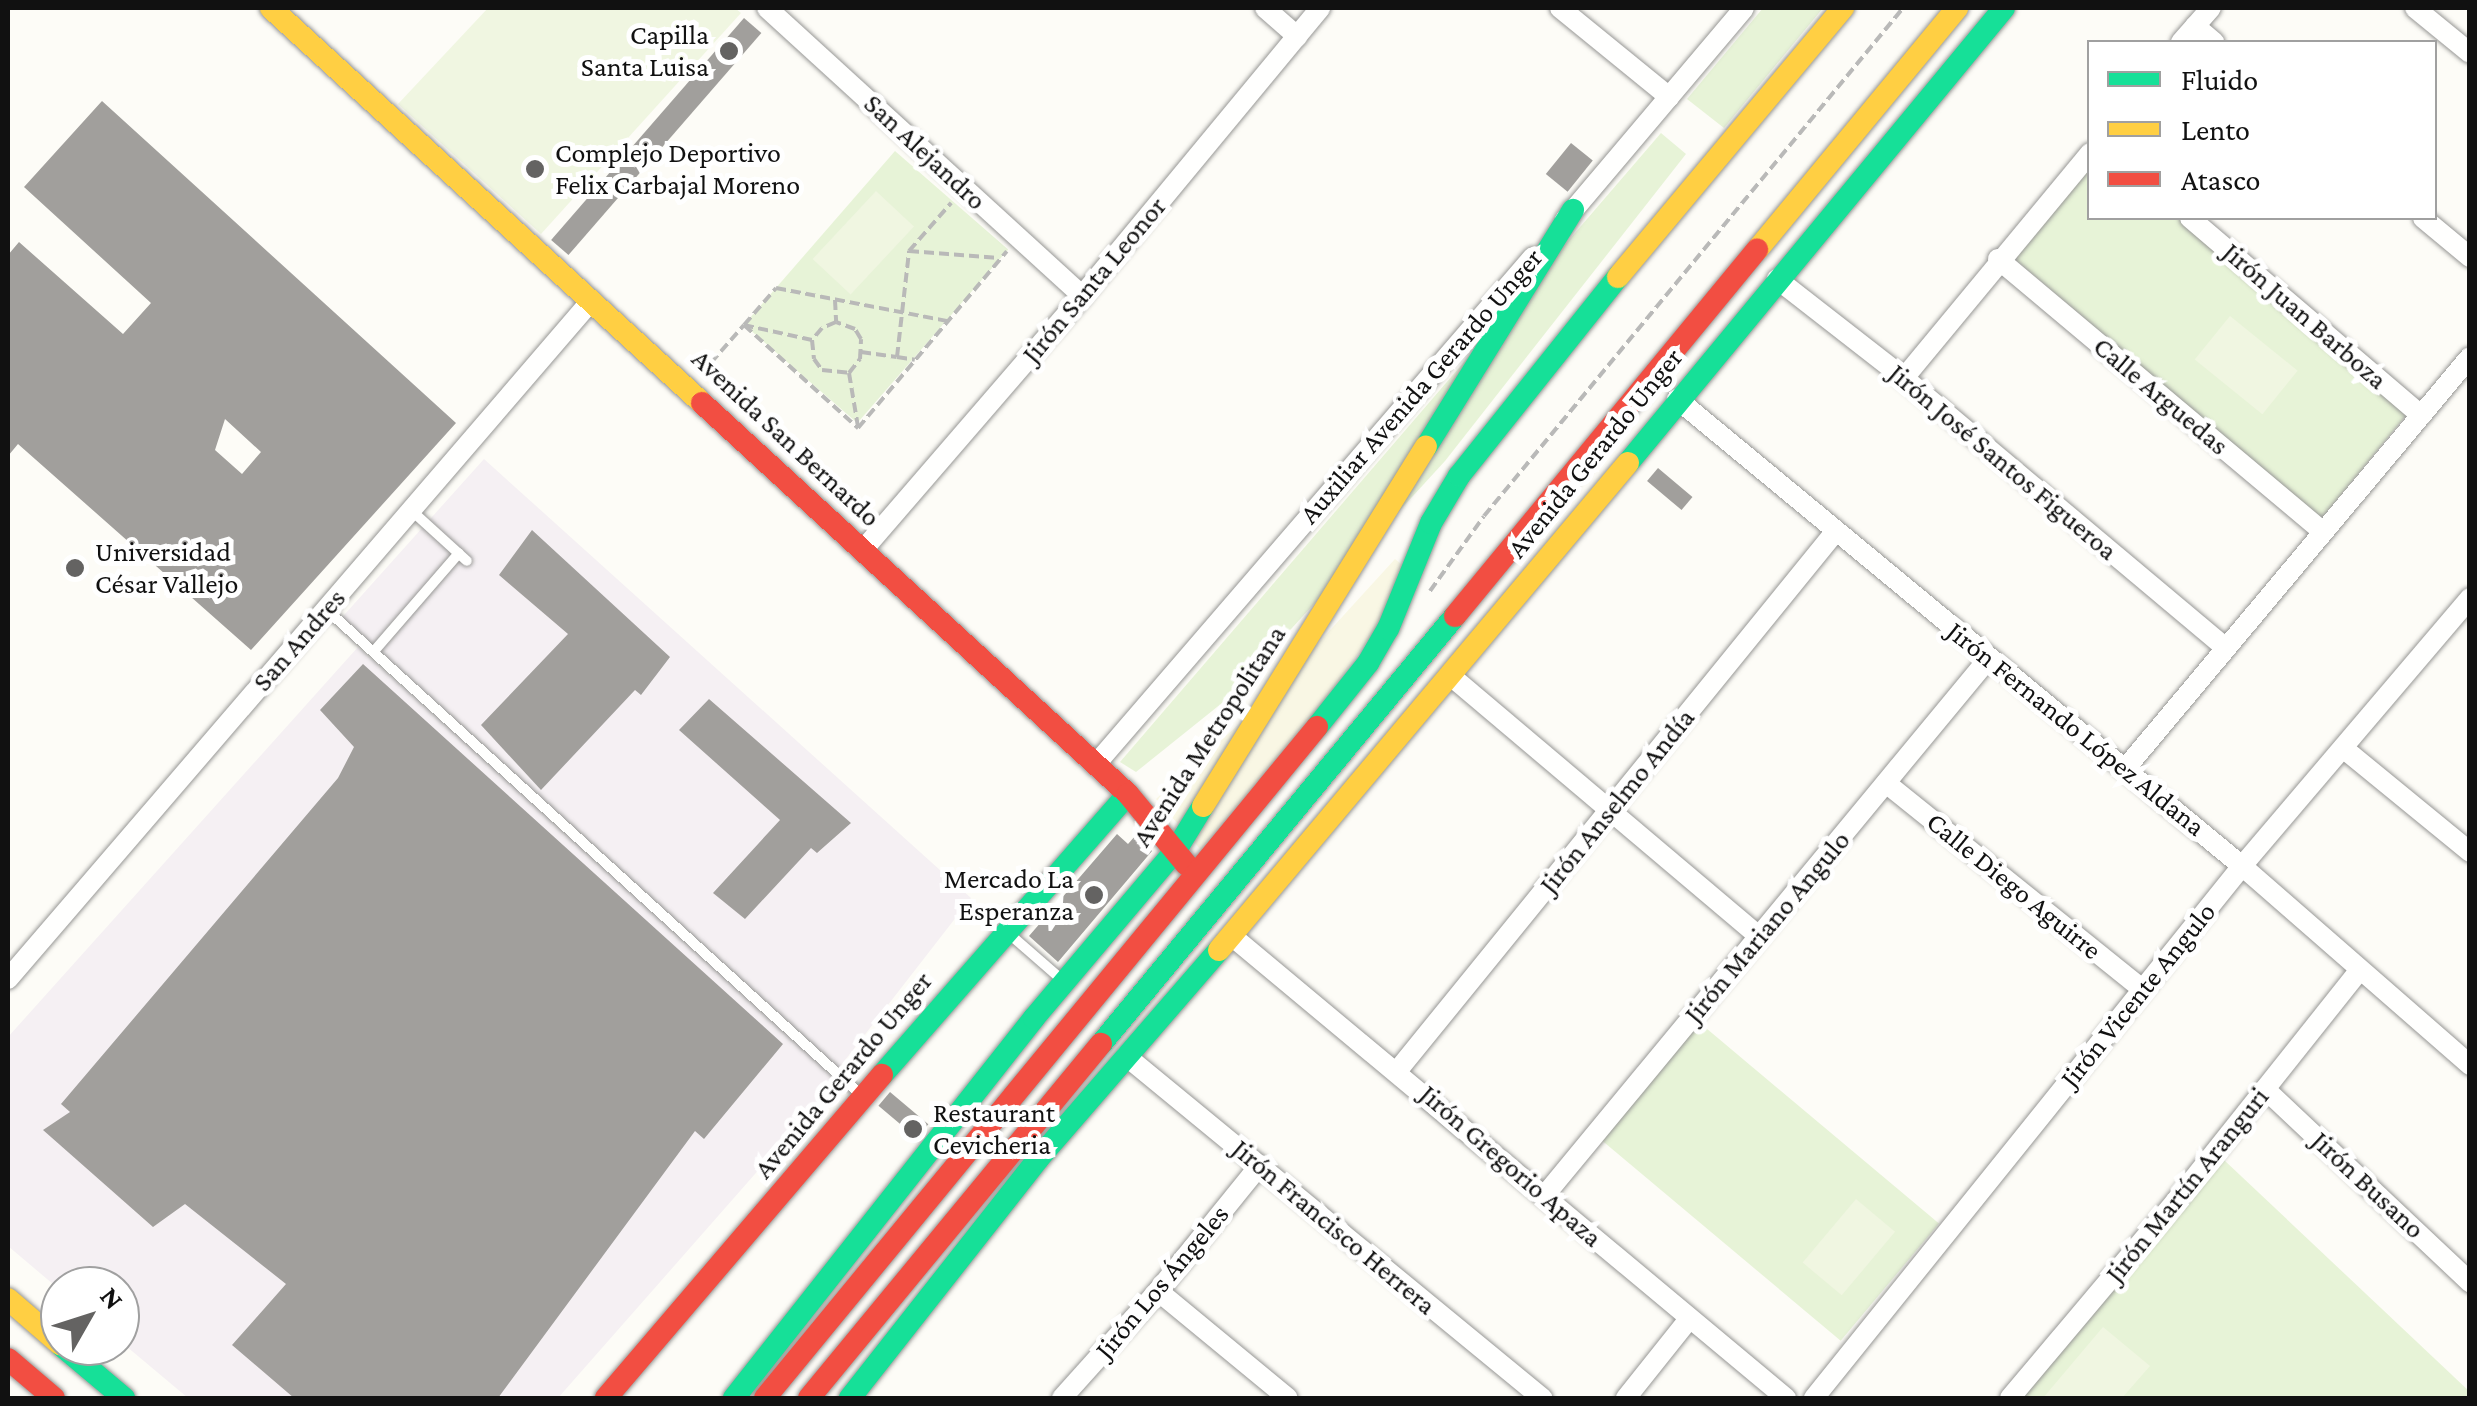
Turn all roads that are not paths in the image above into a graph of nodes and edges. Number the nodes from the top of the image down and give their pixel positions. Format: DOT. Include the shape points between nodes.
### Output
graph roads {
  1 [pos="767,8"];
  2 [pos="1265,8"];
  3 [pos="1320,8"];
  4 [pos="1560,8"];
  5 [pos="1744,8"];
  6 [pos="1843,8"];
  7 [pos="1957,8"];
  8 [pos="2004,8"];
  9 [pos="2210,8"];
  10 [pos="2414,8"];
  11 [pos="275,9"];
  12 [pos="2188,34"];
  13 [pos="1297,36"];
  14 [pos="1974,42"];
  15 [pos="2470,53"];
  16 [pos="1901,74"];
  17 [pos="1670,97"];
  18 [pos="2087,156"];
  19 [pos="1573,210"];
  20 [pos="2192,220"];
  21 [pos="2425,220"];
  22 [pos="2470,257"];
  23 [pos="1998,259"];
  24 [pos="1777,279"];
  25 [pos="1082,296"];
  26 [pos="591,301"];
  27 [pos="2470,356"];
  28 [pos="1904,378"];
  29 [pos="1677,399"];
  30 [pos="2420,415"];
  31 [pos="411,510"];
  32 [pos="1835,532"];
  33 [pos="2322,532"];
  34 [pos="863,550"];
  35 [pos="2470,598"];
  36 [pos="326,609"];
  37 [pos="2226,648"];
  38 [pos="375,650"];
  39 [pos="1989,658"];
  40 [pos="1452,676"];
  41 [pos="2343,748"];
  42 [pos="1096,764"];
  43 [pos="2125,769"];
  44 [pos="1886,782"];
  45 [pos="1128,794"];
  46 [pos="1610,809"];
  47 [pos="2468,847"];
  48 [pos="1176,850"];
  49 [pos="2242,866"];
  50 [pos="1195,878"];
  51 [pos="1211,910"];
  52 [pos="1005,931"];
  53 [pos="1233,936"];
  54 [pos="1759,936"];
  55 [pos="2360,970"];
  56 [pos="8,979"];
  57 [pos="1064,982"];
  58 [pos="2142,989"];
  59 [pos="1126,1056"];
  60 [pos="2470,1066"];
  61 [pos="1398,1070"];
  62 [pos="2265,1090"];
  63 [pos="864,1097"];
  64 [pos="1260,1165"];
  65 [pos="1545,1195"];
  66 [pos="2470,1282"];
  67 [pos="1158,1291"];
  68 [pos="8,1300"];
  69 [pos="1690,1319"];
  70 [pos="40,1327"];
  71 [pos="8,1359"];
  72 [pos="86,1366"];
  73 [pos="1266,1391"];
  74 [pos="54,1398"];
  75 [pos="124,1398"];
  76 [pos="606,1398"];
  77 [pos="734,1398"];
  78 [pos="766,1398"];
  79 [pos="809,1398"];
  80 [pos="850,1398"];
  81 [pos="1062,1398"];
  82 [pos="1288,1398"];
  83 [pos="1542,1398"];
  84 [pos="1626,1398"];
  85 [pos="1786,1398"];
  86 [pos="1814,1398"];
  87 [pos="2010,1398"];
  1 -- 25 [label="street, San Alejandro"];
  2 -- 13 [label="street"];
  3 -- 13 [label="street, Jirón Santa Leonor"];
  4 -- 17 [label="street"];
  5 -- 17 [label="street, Auxiliar Avenida Gerardo Unger"];
  6 -- 50 [label="street" via="1459,476 1368,663"];
  7 -- 16 [label="street, Avenida Gerardo Unger"];
  8 -- 14 [label="street, Avenida Gerardo Unger"];
  9 -- 12 [label="street"];
  10 -- 15 [label="street"];
  11 -- 26 [label="street, Avenida San Bernardo"];
  13 -- 25 [label="street, Jirón Santa Leonor"];
  14 -- 16 [label="street"];
  14 -- 24 [label="street, Avenida Gerardo Unger"];
  16 -- 51 [label="street, Avenida Gerardo Unger"];
  17 -- 19 [label="street, Auxiliar Avenida Gerardo Unger"];
  18 -- 23 [label="street"];
  19 -- 42 [label="street, Auxiliar Avenida Gerardo Unger"];
  19 -- 48 [label="street, Avenida Metropolitana"];
  20 -- 30 [label="street, Jirón Juan Barboza"];
  21 -- 22 [label="street"];
  23 -- 28 [label="street"];
  23 -- 33 [label="street, Calle Arguedas"];
  24 -- 28 [label="street, Jirón José Santos Figueroa"];
  24 -- 29 [label="street, Avenida Gerardo Unger"];
  25 -- 34 [label="street, Jirón Santa Leonor"];
  26 -- 31 [label="street, San Andres"];
  26 -- 34 [label="street, Avenida San Bernardo"];
  27 -- 30 [label="street"];
  28 -- 37 [label="street, Jirón José Santos Figueroa"];
  29 -- 32 [label="street, Jirón Fernando López Aldana"];
  29 -- 40 [label="street, Avenida Gerardo Unger"];
  30 -- 33 [label="street"];
  31 -- 36 [label="street, San Andres"];
  31 -- 38 [label="lane" via="463,557"];
  32 -- 39 [label="street, Jirón Fernando López Aldana"];
  32 -- 46 [label="street, Jirón Anselmo Andía"];
  33 -- 37 [label="street"];
  34 -- 42 [label="street, Avenida San Bernardo"];
  35 -- 41 [label="street, Jirón Vicente Angulo"];
  36 -- 38 [label="lane"];
  36 -- 56 [label="street, San Andres"];
  37 -- 43 [label="street"];
  38 -- 63 [label="lane"];
  39 -- 43 [label="street, Jirón Fernando López Aldana"];
  39 -- 44 [label="street, Jirón Mariano Angulo"];
  40 -- 46 [label="street"];
  40 -- 53 [label="street, Avenida Gerardo Unger"];
  41 -- 47 [label="street"];
  41 -- 49 [label="street, Jirón Vicente Angulo"];
  42 -- 45 [label="street, Avenida San Bernardo"];
  43 -- 49 [label="street, Jirón Fernando López Aldana"];
  44 -- 54 [label="street, Jirón Mariano Angulo"];
  44 -- 58 [label="street, Calle Diego Aguirre"];
  45 -- 48 [label="street, Avenida San Bernardo"];
  45 -- 52 [label="street, Avenida Gerardo Unger"];
  46 -- 54 [label="street"];
  46 -- 61 [label="street, Jirón Anselmo Andía"];
  48 -- 50 [label="street, Avenida San Bernardo"];
  48 -- 57 [label="street, Avenida Metropolitana"];
  49 -- 55 [label="street, Jirón Fernando López Aldana"];
  49 -- 58 [label="street, Jirón Vicente Angulo"];
  50 -- 51 [label="street, Avenida San Bernardo"];
  50 -- 78 [label="street"];
  51 -- 53 [label="street, Avenida San Bernardo"];
  51 -- 79 [label="street"];
  52 -- 57 [label="lane"];
  52 -- 63 [label="street, Avenida Gerardo Unger"];
  53 -- 59 [label="street"];
  53 -- 61 [label="street, Jirón Gregorio Apaza"];
  54 -- 65 [label="street, Jirón Mariano Angulo"];
  55 -- 60 [label="street, Jirón Fernando López Aldana"];
  55 -- 62 [label="street, Jirón Martín Aranguri"];
  57 -- 77 [label="street, Avenida Metropolitana"];
  58 -- 86 [label="street, Jirón Vicente Angulo"];
  59 -- 64 [label="street, Jirón Francisco Herrera"];
  59 -- 80 [label="street"];
  61 -- 65 [label="street, Jirón Gregorio Apaza"];
  62 -- 66 [label="street, Jirón Busano"];
  62 -- 87 [label="street, Jirón Martín Aranguri"];
  63 -- 76 [label="street, Avenida Gerardo Unger"];
  64 -- 67 [label="street, Jirón Los Ángeles"];
  64 -- 83 [label="street, Jirón Francisco Herrera"];
  65 -- 69 [label="street, Jirón Gregorio Apaza"];
  67 -- 73 [label="street"];
  67 -- 81 [label="street, Jirón Los Ángeles"];
  68 -- 70 [label="street"];
  69 -- 84 [label="street"];
  69 -- 85 [label="street, Jirón Gregorio Apaza"];
  71 -- 74 [label="street"];
  72 -- 75 [label="street"];
  73 -- 82 [label="street"];
}
